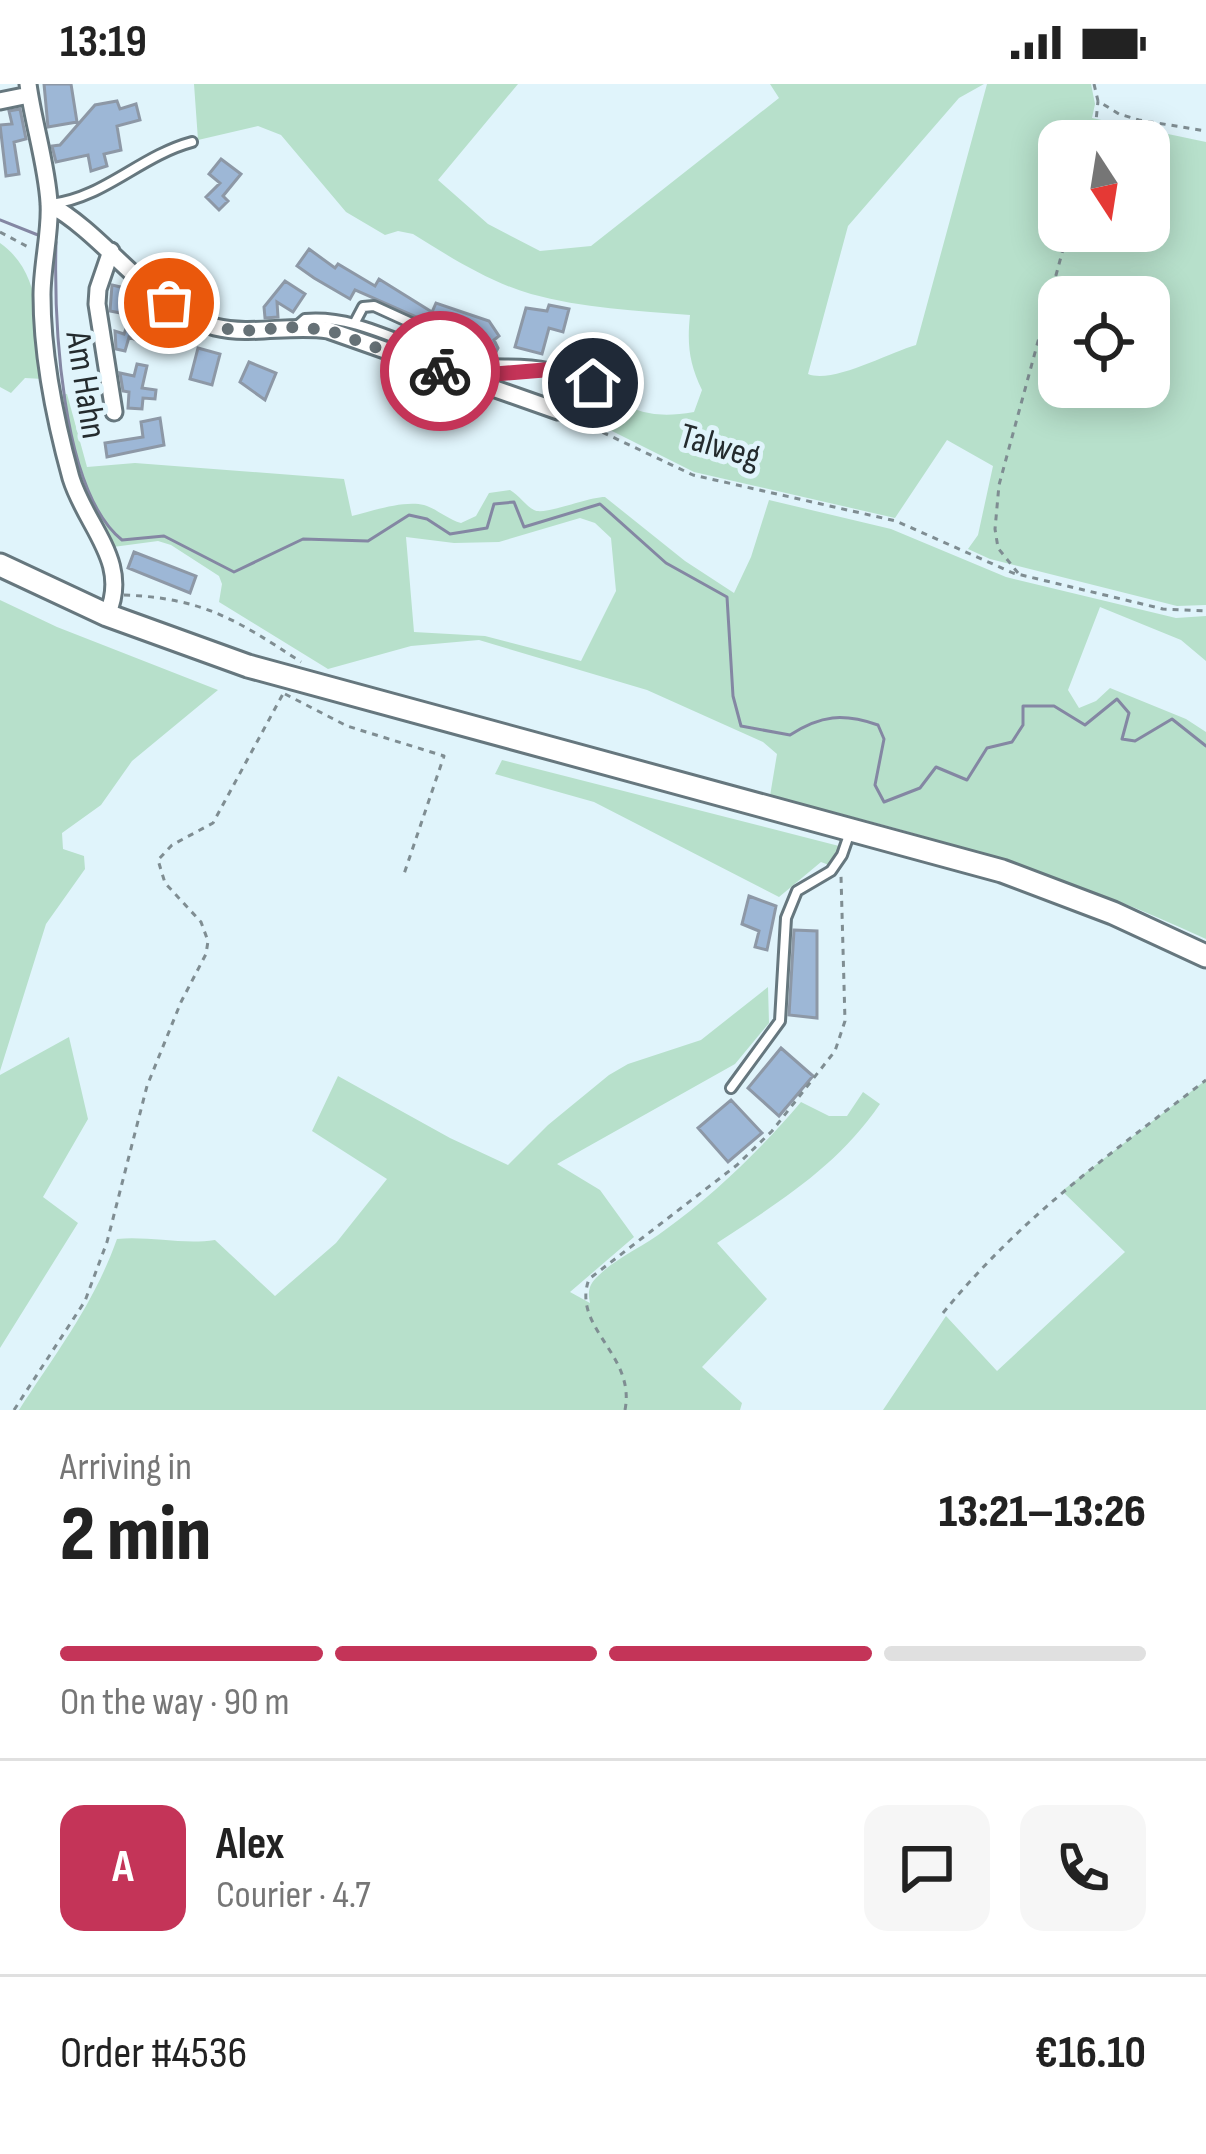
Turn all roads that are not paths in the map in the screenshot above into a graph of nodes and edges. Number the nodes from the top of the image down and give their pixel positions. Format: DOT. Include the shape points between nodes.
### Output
graph roads {
  1 [pos="28,90"];
  2 [pos="0,101"];
  3 [pos="192,142"];
  4 [pos="49,204"];
  5 [pos="111,251"];
  6 [pos="354,324"];
  7 [pos="296,327"];
  8 [pos="411,344"];
  9 [pos="548,368"];
  10 [pos="458,377"];
  11 [pos="557,411"];
  12 [pos="114,412"];
  13 [pos="0,565"];
  14 [pos="111,605"];
  15 [pos="850,831"];
  16 [pos="1206,956"];
  17 [pos="731,1088"];
  1 -- 2 [label="street"];
  1 -- 4 [label="street, Am Hahn"];
  3 -- 4 [label="lane" via="89,195"];
  4 -- 5 [label="street"];
  4 -- 14 [label="street, Am Hahn" via="42,302 53,395 72,482 111,565"];
  5 -- 7 [label="street" via="169,303 207,324"];
  5 -- 12 [label="street" via="97,304"];
  6 -- 7 [label="lane" via="311,318"];
  6 -- 8 [label="lane"];
  6 -- 8 [label="lane" via="374,306 420,327"];
  7 -- 10 [label="street" via="328,330"];
  8 -- 9 [label="lane" via="458,361"];
  9 -- 10 [label="lane"];
  9 -- 11 [label="lane" via="581,372 593,383 584,398"];
  10 -- 11 [label="street"];
  13 -- 14 [label="main road"];
  14 -- 15 [label="main road" via="289,687"];
  15 -- 16 [label="main road" via="1002,871"];
  15 -- 17 [label="lane" via="831,871 797,891 786,918 780,1021"];
}
